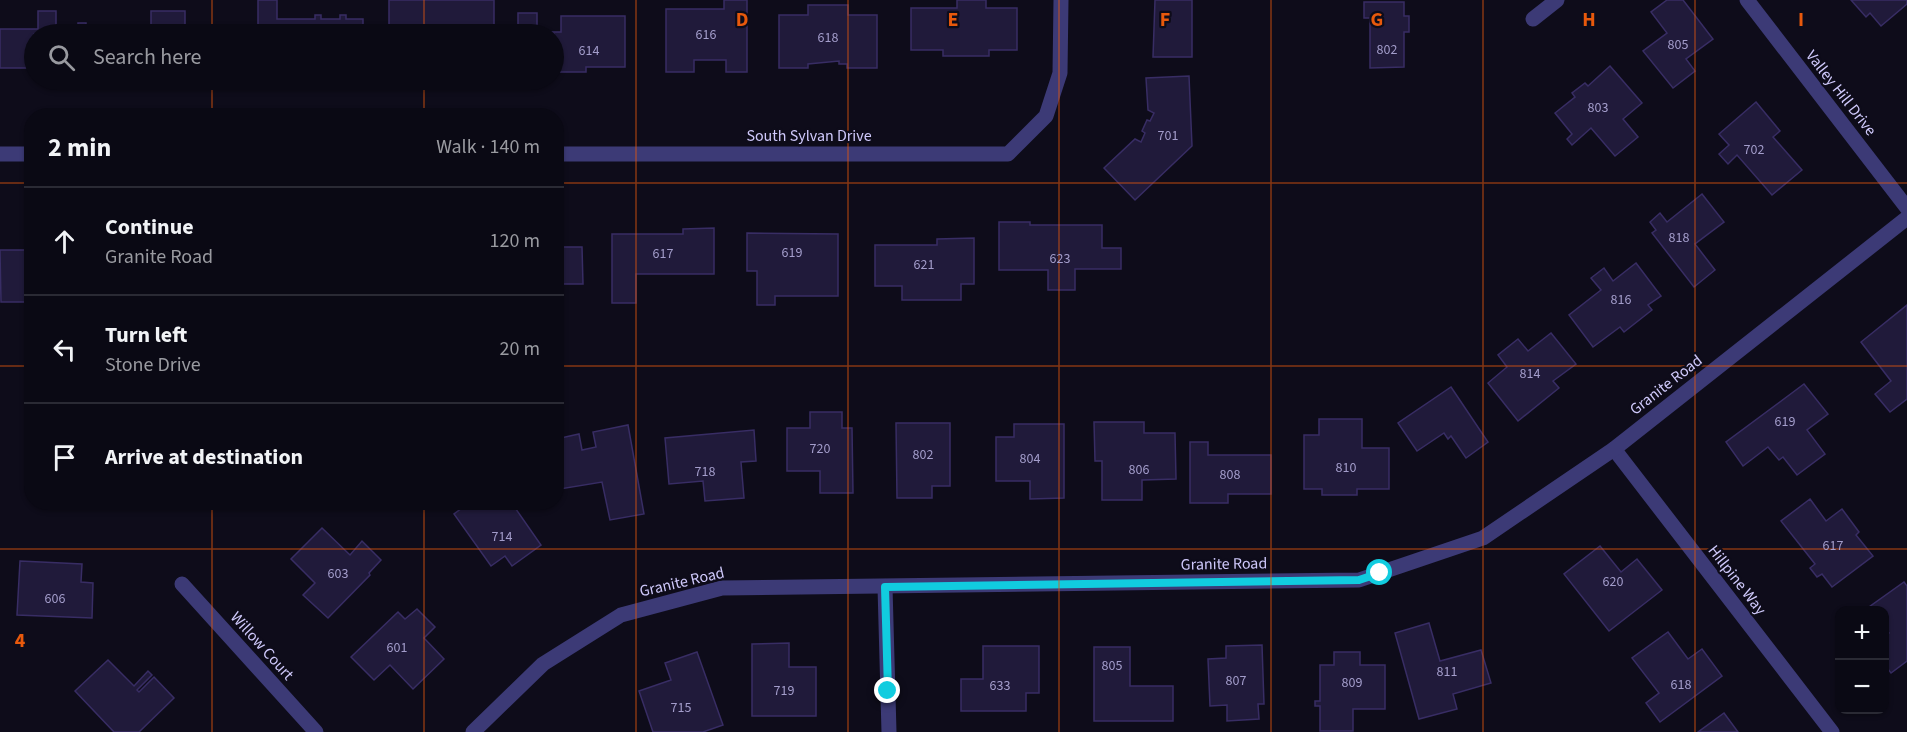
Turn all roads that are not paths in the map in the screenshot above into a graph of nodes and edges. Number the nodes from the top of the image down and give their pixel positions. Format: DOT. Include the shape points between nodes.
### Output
graph roads {
  1 [pos="1061,0"];
  2 [pos="1557,0"];
  3 [pos="1747,0"];
  4 [pos="1533,19"];
  5 [pos="0,154"];
  6 [pos="24,154"];
  7 [pos="564,154"];
  8 [pos="1907,208"];
  9 [pos="1907,218"];
  10 [pos="1614,449"];
  11 [pos="182,584"];
  12 [pos="885,587"];
  13 [pos="316,732"];
  14 [pos="473,732"];
  15 [pos="889,732"];
  16 [pos="1832,732"];
  1 -- 7 [label="street, South Sylvan Drive" via="1060,73 1046,116 1008,154"];
  2 -- 4 [label="street"];
  3 -- 8 [label="street, Valley Hill Drive"];
  5 -- 6 [label="street"];
  9 -- 10 [label="street, Granite Road"];
  10 -- 12 [label="street, Granite Road" via="1484,538 1359,580"];
  10 -- 16 [label="street, Hillpine Way"];
  11 -- 13 [label="street, Willow Court"];
  12 -- 14 [label="street, Granite Road" via="722,588 621,615 543,664"];
  12 -- 15 [label="street"];
}
